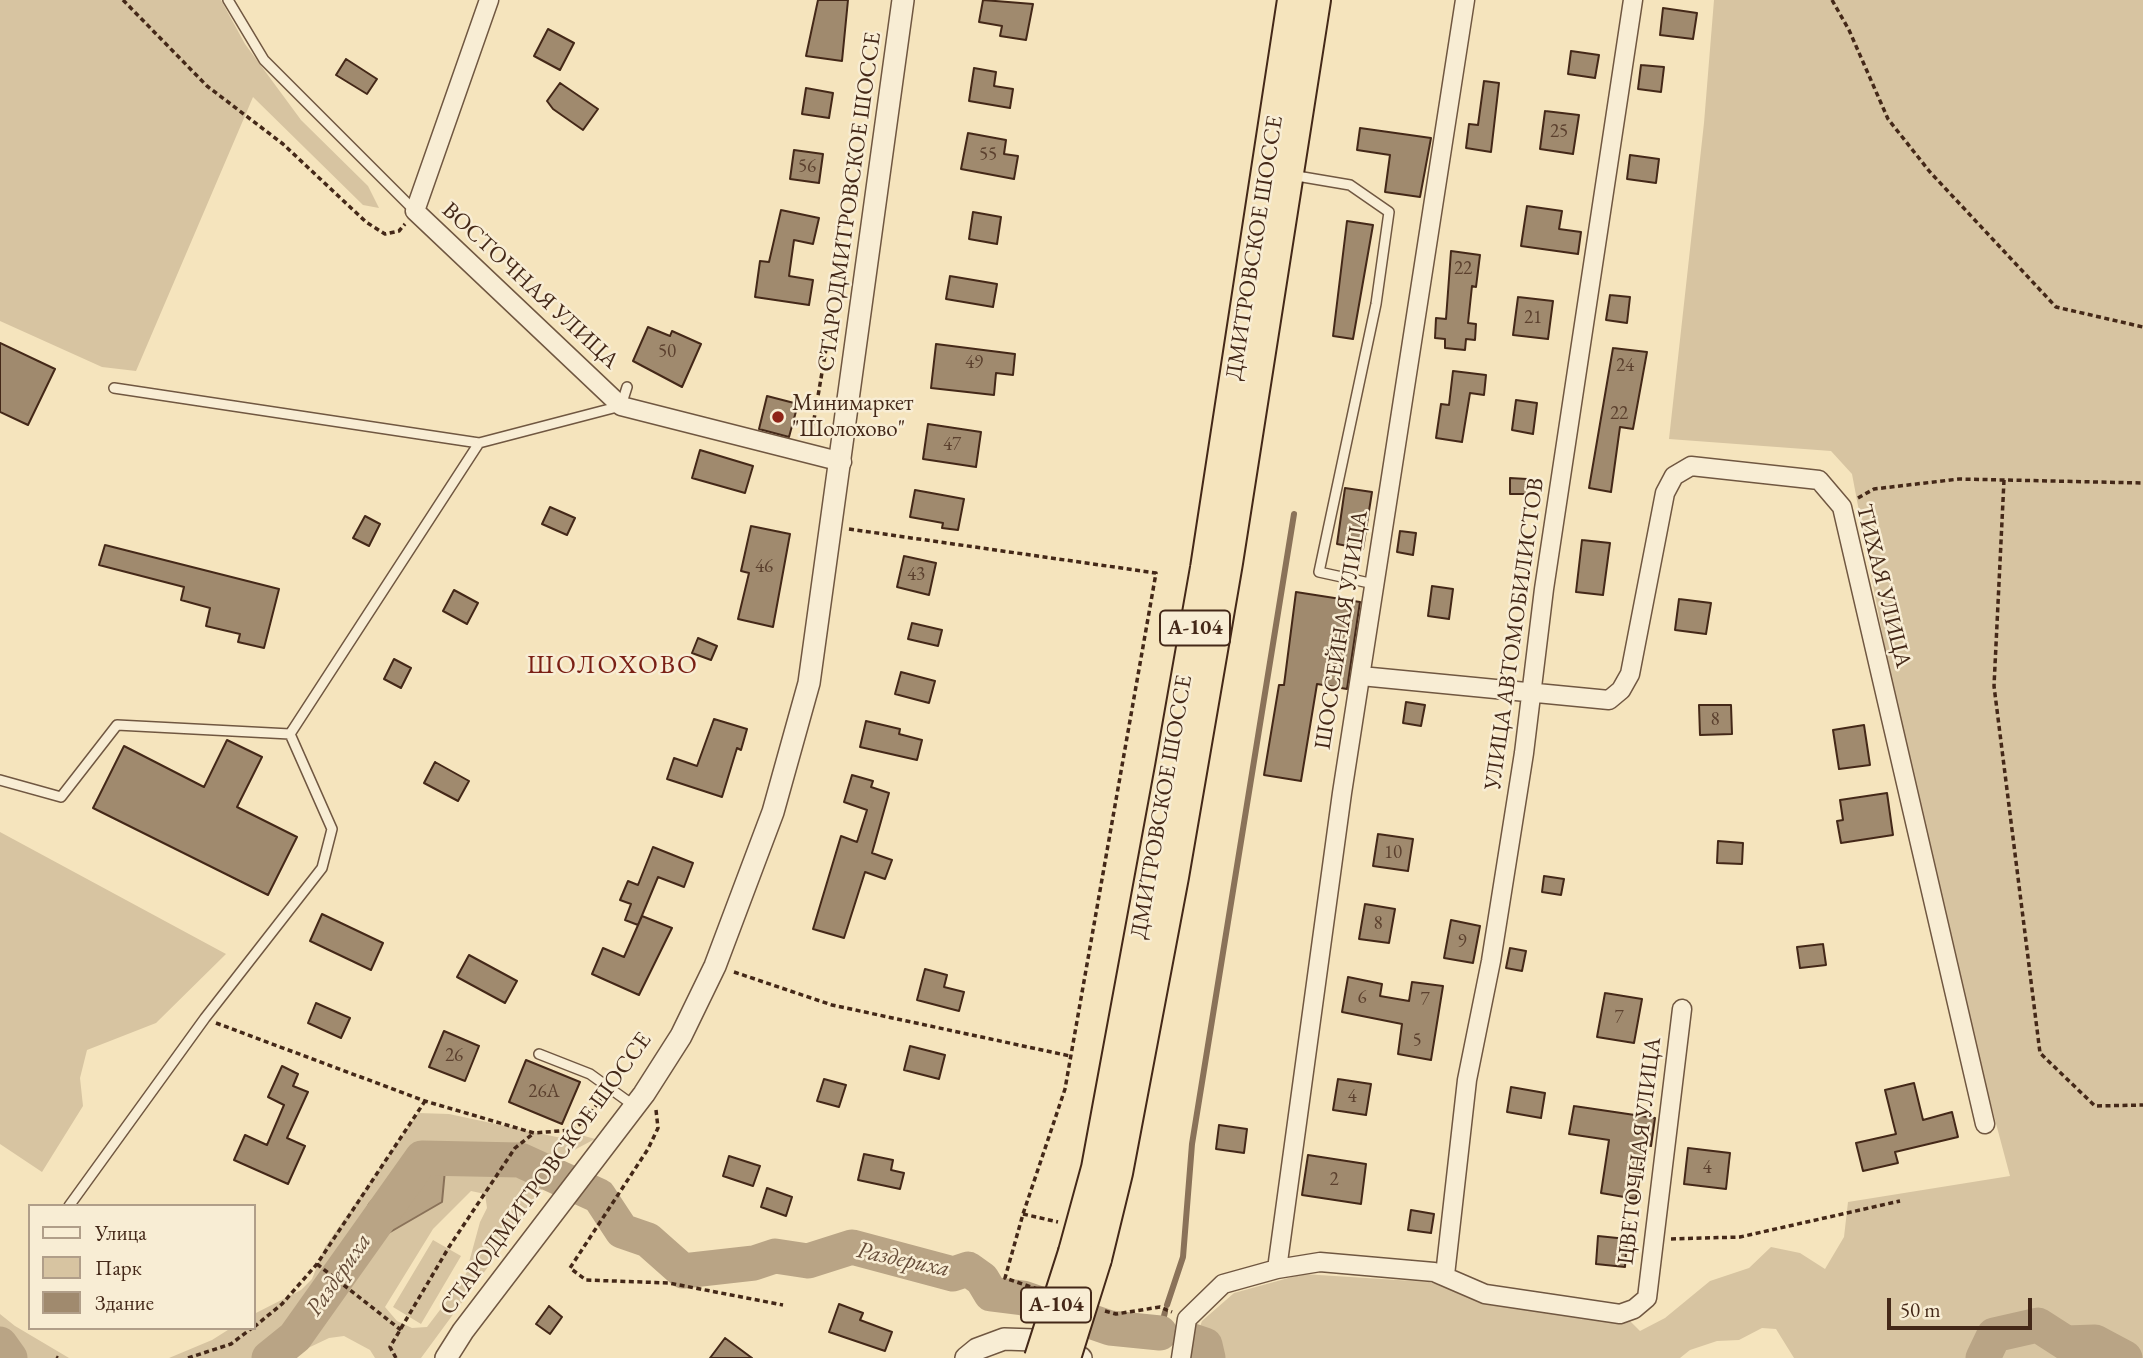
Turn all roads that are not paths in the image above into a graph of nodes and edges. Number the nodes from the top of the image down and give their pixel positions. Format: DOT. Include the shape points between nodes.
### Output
graph roads {
  1 [pos="228,0"];
  2 [pos="489,0"];
  3 [pos="903,0"];
  4 [pos="1292,0"];
  5 [pos="1315,0"];
  6 [pos="1465,0"];
  7 [pos="1633,0"];
  8 [pos="1289,175"];
  9 [pos="415,211"];
  10 [pos="627,387"];
  11 [pos="114,388"];
  12 [pos="621,406"];
  13 [pos="479,443"];
  14 [pos="842,462"];
  15 [pos="1374,584"];
  16 [pos="1361,676"];
  17 [pos="1532,693"];
  18 [pos="290,734"];
  19 [pos="0,780"];
  20 [pos="1682,1009"];
  21 [pos="539,1054"];
  22 [pos="639,1100"];
  23 [pos="1985,1124"];
  24 [pos="70,1204"];
  25 [pos="1085,1255"];
  26 [pos="1277,1269"];
  27 [pos="1446,1275"];
  28 [pos="446,1358"];
  29 [pos="966,1358"];
  30 [pos="1039,1358"];
  31 [pos="1066,1358"];
  32 [pos="1081,1358"];
  33 [pos="1181,1358"];
  1 -- 9 [label="lane" via="264,60"];
  2 -- 9 [label="street, ВОСТОЧНАЯ УЛИЦА"];
  3 -- 14 [label="street, СТАРОДМИТРОВСКОЕ ШОССЕ"];
  4 -- 25 [label="highway, ДМИТРОВСКОЕ ШОССЕ / А-104" via="1186,674 1098,1155"];
  5 -- 8 [label="highway, ДМИТРОВСКОЕ ШОССЕ / А-104"];
  6 -- 15 [label="street, ШОССЕЙНАЯ УЛИЦА"];
  7 -- 17 [label="street, УЛИЦА АВТОМОБИЛИСТОВ"];
  8 -- 15 [label="lane" via="1350,185 1389,212 1376,304 1319,572"];
  8 -- 25 [label="highway, ДМИТРОВСКОЕ ШОССЕ / А-104" via="1174,877 1118,1172"];
  9 -- 12 [label="street, ВОСТОЧНАЯ УЛИЦА"];
  10 -- 12 [label="lane"];
  11 -- 13 [label="lane"];
  12 -- 13 [label="lane"];
  12 -- 14 [label="street"];
  13 -- 18 [label="lane"];
  14 -- 22 [label="street, СТАРОДМИТРОВСКОЕ ШОССЕ" via="805,696 773,812 715,966 681,1036"];
  15 -- 16 [label="street, ШОССЕЙНАЯ УЛИЦА"];
  16 -- 17 [label="street, ТИХАЯ УЛИЦА"];
  16 -- 26 [label="street, ШОССЕЙНАЯ УЛИЦА"];
  17 -- 23 [label="street, ТИХАЯ УЛИЦА" via="1609,700 1621,690 1630,674 1665,493 1674,476 1691,466 1819,480 1842,507"];
  17 -- 27 [label="street, УЛИЦА АВТОМОБИЛИСТОВ" via="1491,961 1467,1080"];
  18 -- 19 [label="lane" via="117,725 61,797"];
  18 -- 24 [label="lane" via="332,829 321,867"];
  20 -- 27 [label="street, ЦВЕТОЧНАЯ УЛИЦА" via="1647,1298 1634,1310 1620,1314 1485,1294"];
  21 -- 22 [label="lane"];
  22 -- 28 [label="street, СТАРОДМИТРОВСКОЕ ШОССЕ"];
  25 -- 30 [label="highway, ДМИТРОВСКОЕ ШОССЕ / А-104, bridge"];
  25 -- 31 [label="highway, ДМИТРОВСКОЕ ШОССЕ / А-104, bridge"];
  26 -- 27 [label="street" via="1320,1262"];
  26 -- 33 [label="street" via="1223,1284 1187,1319"];
  29 -- 32 [label="street" via="984,1345 1004,1339 1034,1340"];
}
